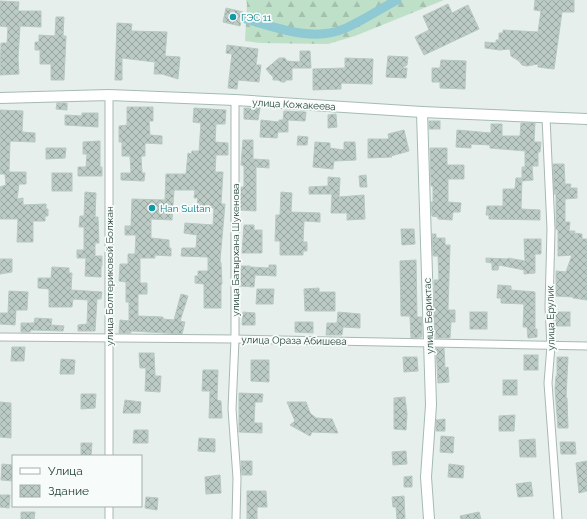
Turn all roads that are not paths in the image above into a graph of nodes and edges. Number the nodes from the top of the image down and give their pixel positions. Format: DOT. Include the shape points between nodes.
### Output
graph roads {
  1 [pos="109,95"];
  2 [pos="0,98"];
  3 [pos="235,100"];
  4 [pos="422,112"];
  5 [pos="546,117"];
  6 [pos="587,119"];
  7 [pos="0,337"];
  8 [pos="110,339"];
  9 [pos="235,339"];
  10 [pos="429,342"];
  11 [pos="551,346"];
  12 [pos="587,346"];
  13 [pos="109,455"];
  14 [pos="109,507"];
  15 [pos="109,519"];
  16 [pos="236,519"];
  17 [pos="429,519"];
  18 [pos="558,519"];
  1 -- 2 [label="street, улица Кожакеева"];
  1 -- 3 [label="street, улица Кожакеева"];
  1 -- 8 [label="street, улица Болтериковой Болжан"];
  3 -- 4 [label="street, улица Кожакеева"];
  3 -- 9 [label="street, улица Батырхана Шукенова"];
  4 -- 5 [label="street, улица Кожакеева"];
  4 -- 10 [label="street, улица Бериктас"];
  5 -- 6 [label="street, улица Кожакеева"];
  5 -- 11 [label="street, улица Ерулик" via="551,229"];
  7 -- 8 [label="street, улица Ораза Абишева"];
  8 -- 9 [label="street, улица Ораза Абишева"];
  8 -- 13 [label="street, улица Болтериковой Болжан"];
  9 -- 10 [label="street, улица Ораза Абишева"];
  9 -- 16 [label="street, улица Батырхана Шукенова" via="232,409 237,478"];
  10 -- 11 [label="street, улица Ораза Абишева"];
  10 -- 17 [label="street, улица Бериктас" via="431,405 426,477"];
  11 -- 12 [label="street, улица Ораза Абишева"];
  11 -- 18 [label="street, улица Ерулик" via="548,383"];
  14 -- 15 [label="street"];
}
